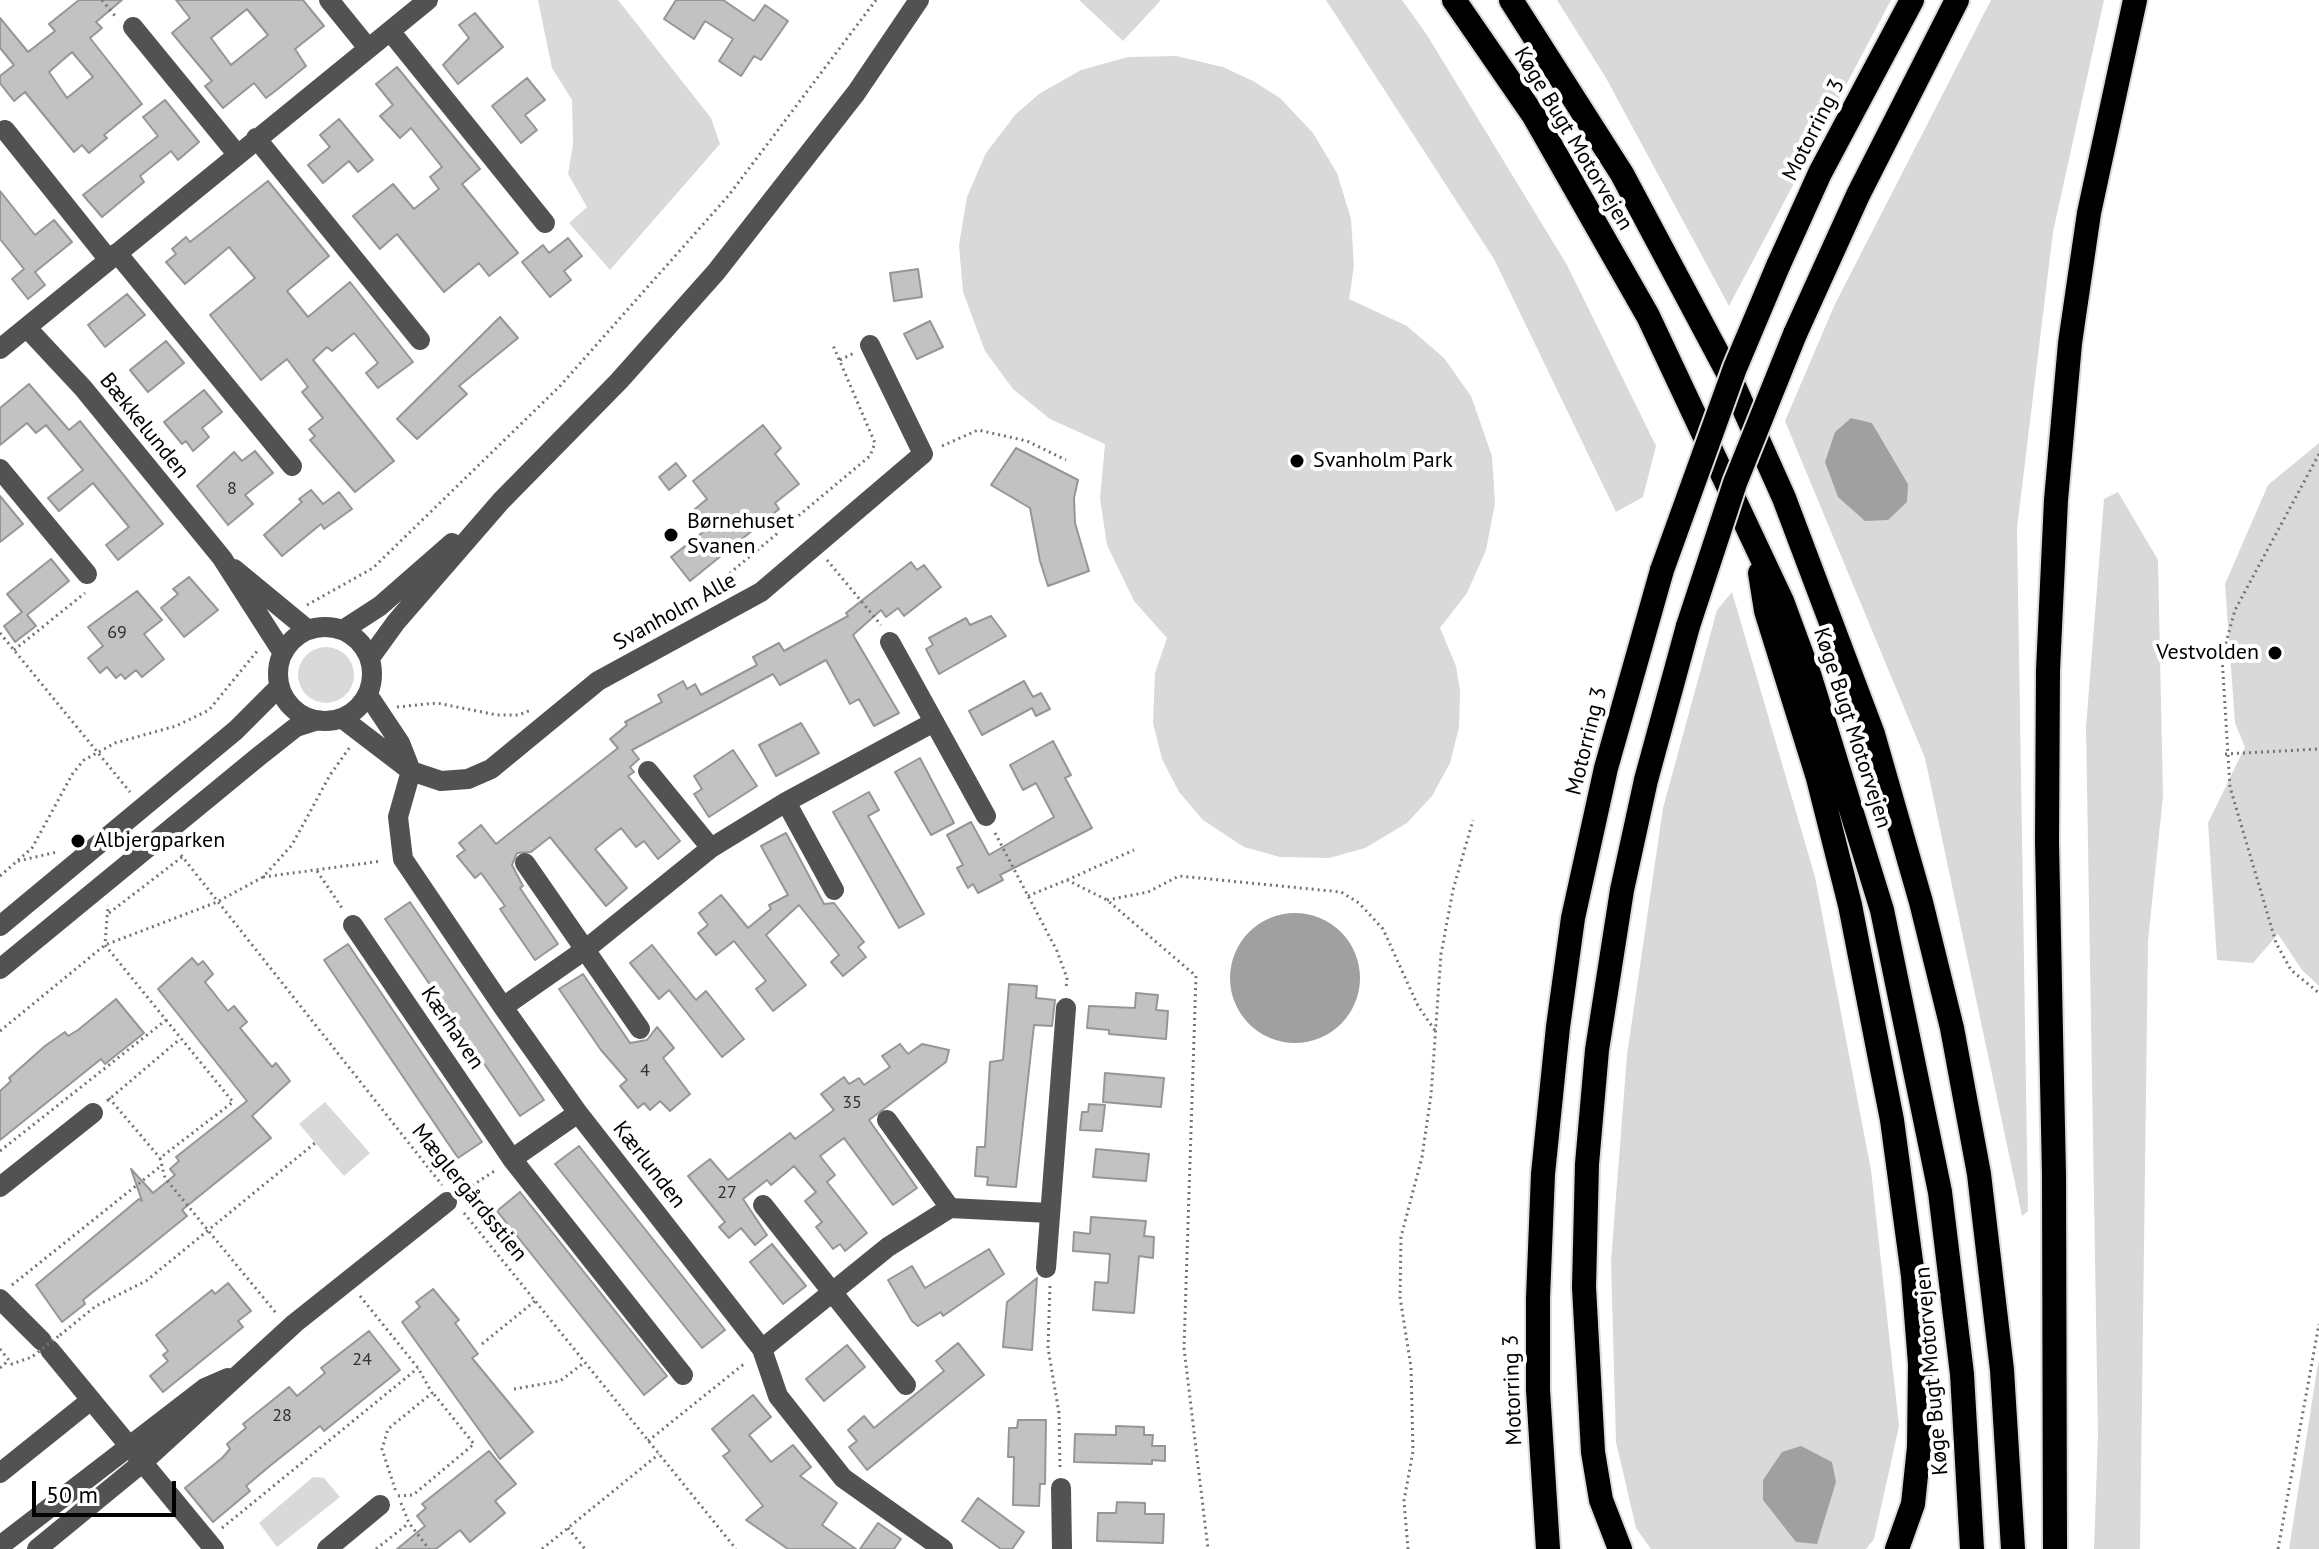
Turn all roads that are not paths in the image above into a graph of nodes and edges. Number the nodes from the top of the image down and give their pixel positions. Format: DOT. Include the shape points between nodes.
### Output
graph roads {
  1 [pos="329,0"];
  2 [pos="428,0"];
  3 [pos="919,0"];
  4 [pos="1454,0"];
  5 [pos="1511,0"];
  6 [pos="1912,0"];
  7 [pos="1957,0"];
  8 [pos="2135,0"];
  9 [pos="133,27"];
  10 [pos="390,31"];
  11 [pos="368,48"];
  12 [pos="5,130"];
  13 [pos="256,138"];
  14 [pos="237,154"];
  15 [pos="545,223"];
  16 [pos="113,257"];
  17 [pos="27,328"];
  18 [pos="420,340"];
  19 [pos="1,345"];
  20 [pos="870,345"];
  21 [pos="292,466"];
  22 [pos="0,469"];
  23 [pos="501,501"];
  24 [pos="1757,548"];
  25 [pos="222,558"];
  26 [pos="87,574"];
  27 [pos="308,630"];
  28 [pos="343,630"];
  29 [pos="890,642"];
  30 [pos="283,653"];
  31 [pos="370,658"];
  32 [pos="279,687"];
  33 [pos="368,695"];
  34 [pos="343,719"];
  35 [pos="315,721"];
  36 [pos="934,722"];
  37 [pos="411,771"];
  38 [pos="648,771"];
  39 [pos="786,802"];
  40 [pos="986,816"];
  41 [pos="711,848"];
  42 [pos="525,863"];
  43 [pos="834,890"];
  44 [pos="353,925"];
  45 [pos="0,926"];
  46 [pos="586,949"];
  47 [pos="0,969"];
  48 [pos="503,1007"];
  49 [pos="1066,1008"];
  50 [pos="640,1029"];
  51 [pos="93,1113"];
  52 [pos="578,1113"];
  53 [pos="887,1120"];
  54 [pos="512,1159"];
  55 [pos="0,1187"];
  56 [pos="451,1199"];
  57 [pos="763,1205"];
  58 [pos="950,1208"];
  59 [pos="1050,1213"];
  60 [pos="1046,1268"];
  61 [pos="5,1293"];
  62 [pos="832,1293"];
  63 [pos="762,1349"];
  64 [pos="683,1375"];
  65 [pos="233,1376"];
  66 [pos="906,1385"];
  67 [pos="91,1400"];
  68 [pos="129,1445"];
  69 [pos="143,1462"];
  70 [pos="0,1473"];
  71 [pos="1061,1488"];
  72 [pos="389,1500"];
  73 [pos="216,1540"];
  74 [pos="14,1543"];
  75 [pos="37,1549"];
  76 [pos="327,1549"];
  77 [pos="943,1549"];
  78 [pos="1062,1549"];
  79 [pos="1548,1549"];
  80 [pos="1620,1549"];
  81 [pos="1897,1549"];
  82 [pos="1972,1549"];
  83 [pos="2013,1549"];
  84 [pos="2055,1549"];
  1 -- 11 [label="street"];
  2 -- 10 [label="street"];
  3 -- 23 [label="street" via="856,93 716,272"];
  4 -- 24 [label="highway, Køge Bugt Motorvejen" via="1534,116 1648,316"];
  5 -- 83 [label="highway, Køge Bugt Motorvejen" via="1622,174 1728,373 1784,498 1873,734 1952,1028 1979,1174 2002,1370"];
  6 -- 79 [label="highway, Motorring 3, bridge" via="1820,173 1735,368 1662,570 1606,768 1573,918 1543,1174 1538,1390"];
  7 -- 80 [label="highway, bridge" via="1858,195 1735,483 1688,626 1622,890 1597,1050 1584,1287 1593,1452 1601,1500"];
  8 -- 84 [label="highway" via="2089,213 2070,343 2056,500 2047,842"];
  9 -- 14 [label="street"];
  10 -- 11 [label="street"];
  10 -- 15 [label="street"];
  11 -- 13 [label="street"];
  12 -- 16 [label="street"];
  13 -- 14 [label="street"];
  13 -- 18 [label="street"];
  14 -- 16 [label="street"];
  16 -- 17 [label="street"];
  16 -- 21 [label="street"];
  17 -- 19 [label="street"];
  17 -- 25 [label="street, Bækkelunden"];
  20 -- 37 [label="street, Svanholm Alle" via="923,454 761,592 598,681 491,769 455,782"];
  22 -- 26 [label="street"];
  23 -- 28 [label="street" via="380,606"];
  23 -- 31 [label="street"];
  24 -- 81 [label="highway" via="1766,611 1818,778 1850,905 1894,1135 1920,1364 1913,1504"];
  24 -- 82 [label="highway, Køge Bugt Motorvejen" via="1782,601 1833,746 1882,910 1910,1034 1940,1192"];
  25 -- 27 [label="street, Bækkelunden"];
  25 -- 30 [label="street, Bækkelunden"];
  27 -- 28 [label="street"];
  27 -- 30 [label="street"];
  28 -- 31 [label="street"];
  29 -- 36 [label="street"];
  30 -- 32 [label="street"];
  31 -- 33 [label="street"];
  32 -- 35 [label="street" via="292,709"];
  32 -- 45 [label="street" via="236,730"];
  33 -- 34 [label="street"];
  33 -- 37 [label="street" via="400,743"];
  34 -- 35 [label="street"];
  34 -- 37 [label="street, Svanholm Alle"];
  35 -- 47 [label="street" via="296,727"];
  36 -- 39 [label="street"];
  36 -- 40 [label="street"];
  37 -- 48 [label="street, Kærlunden" via="398,817 403,859"];
  38 -- 41 [label="street"];
  39 -- 41 [label="street"];
  39 -- 43 [label="street"];
  41 -- 46 [label="street"];
  42 -- 46 [label="street"];
  44 -- 54 [label="street, Kærhaven"];
  46 -- 48 [label="street"];
  46 -- 50 [label="street"];
  48 -- 52 [label="street, Kærlunden"];
  49 -- 59 [label="street"];
  51 -- 55 [label="street"];
  52 -- 54 [label="street"];
  52 -- 63 [label="street, Kærlunden"];
  53 -- 58 [label="street"];
  54 -- 64 [label="street, Kærhaven"];
  56 -- 65 [label="street"];
  57 -- 62 [label="street"];
  58 -- 59 [label="street"];
  58 -- 62 [label="street" via="888,1247"];
  59 -- 60 [label="street"];
  61 -- 67 [label="street"];
  62 -- 63 [label="street"];
  62 -- 66 [label="street"];
  63 -- 77 [label="street, Kærlunden" via="778,1396 843,1478"];
  65 -- 68 [label="street" via="205,1388"];
  65 -- 69 [label="street"];
  67 -- 68 [label="street"];
  67 -- 70 [label="street"];
  68 -- 69 [label="street"];
  68 -- 74 [label="street"];
  69 -- 73 [label="street"];
  69 -- 75 [label="street"];
  71 -- 78 [label="street"];
  72 -- 76 [label="street"];
}
